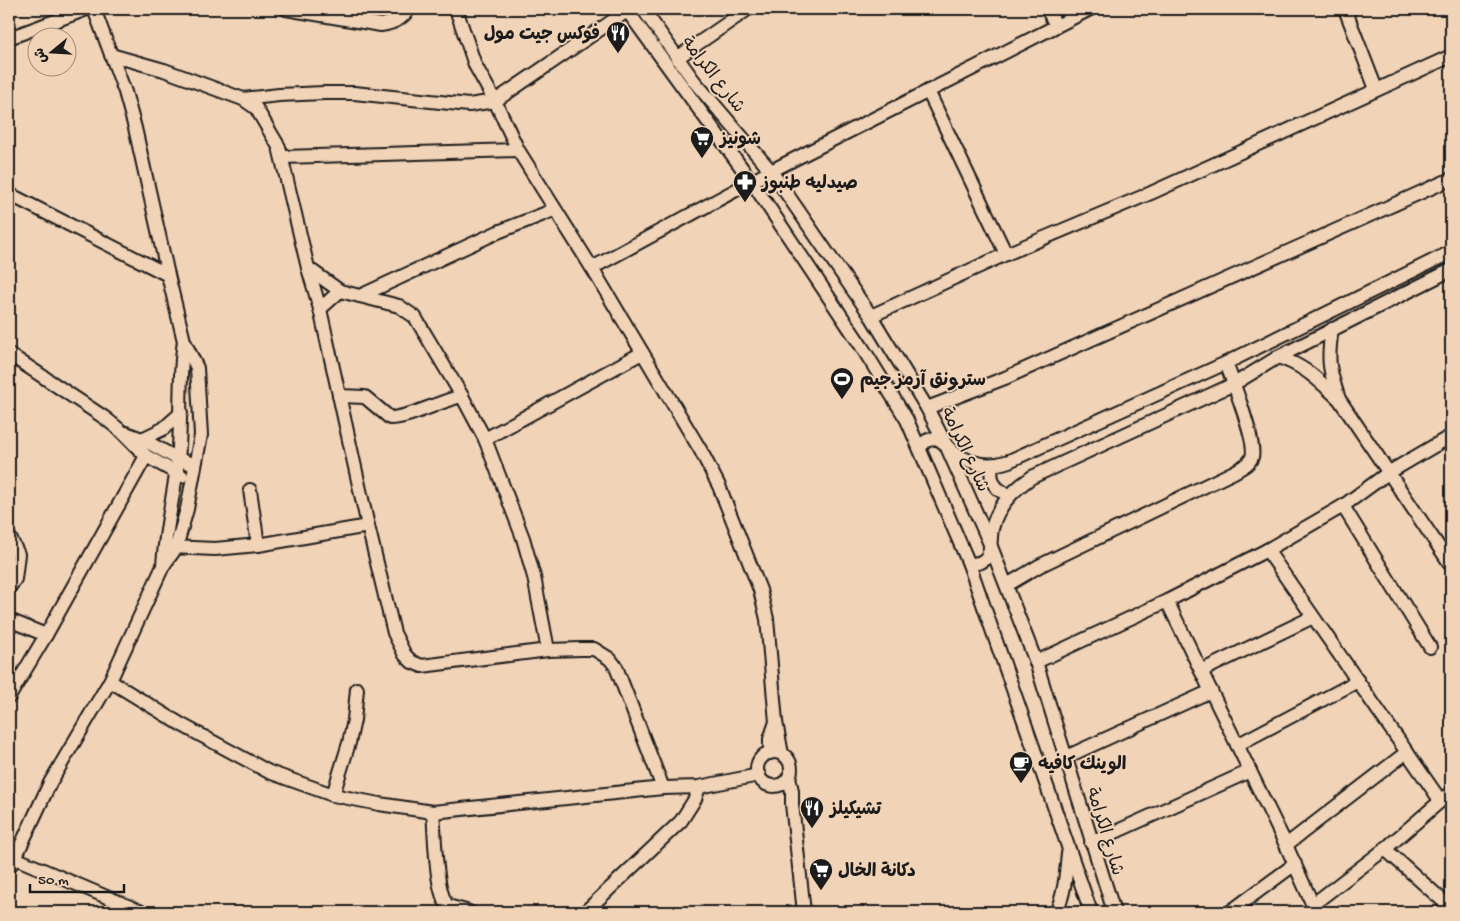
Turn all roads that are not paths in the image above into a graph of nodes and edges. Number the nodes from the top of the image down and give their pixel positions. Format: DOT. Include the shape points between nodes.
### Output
graph roads {
  1 [pos="87,9"];
  2 [pos="94,9"];
  3 [pos="286,9"];
  4 [pos="409,9"];
  5 [pos="456,9"];
  6 [pos="643,9"];
  7 [pos="748,9"];
  8 [pos="1047,9"];
  9 [pos="1090,9"];
  10 [pos="1345,9"];
  11 [pos="627,10"];
  12 [pos="1056,26"];
  13 [pos="9,38"];
  14 [pos="111,54"];
  15 [pos="1451,56"];
  16 [pos="677,58"];
  17 [pos="1376,89"];
  18 [pos="928,92"];
  19 [pos="243,99"];
  20 [pos="495,101"];
  21 [pos="518,150"];
  22 [pos="283,157"];
  23 [pos="771,171"];
  24 [pos="1451,180"];
  25 [pos="752,182"];
  26 [pos="9,194"];
  27 [pos="554,210"];
  28 [pos="1451,252"];
  29 [pos="1006,254"];
  30 [pos="308,268"];
  31 [pos="592,268"];
  32 [pos="1451,270"];
  33 [pos="168,275"];
  34 [pos="340,291"];
  35 [pos="360,296"];
  36 [pos="320,310"];
  37 [pos="871,316"];
  38 [pos="1332,329"];
  39 [pos="184,341"];
  40 [pos="642,353"];
  41 [pos="9,354"];
  42 [pos="1278,357"];
  43 [pos="1226,363"];
  44 [pos="1234,384"];
  45 [pos="339,396"];
  46 [pos="462,396"];
  47 [pos="1340,399"];
  48 [pos="927,408"];
  49 [pos="181,413"];
  50 [pos="121,431"];
  51 [pos="1451,436"];
  52 [pos="142,439"];
  53 [pos="485,439"];
  54 [pos="946,445"];
  55 [pos="920,448"];
  56 [pos="146,456"];
  57 [pos="178,459"];
  58 [pos="195,465"];
  59 [pos="992,466"];
  60 [pos="176,473"];
  61 [pos="1388,473"];
  62 [pos="193,480"];
  63 [pos="250,490"];
  64 [pos="1010,495"];
  65 [pos="1343,506"];
  66 [pos="368,526"];
  67 [pos="9,536"];
  68 [pos="990,544"];
  69 [pos="258,546"];
  70 [pos="170,547"];
  71 [pos="1267,550"];
  72 [pos="969,564"];
  73 [pos="1451,565"];
  74 [pos="1007,586"];
  75 [pos="9,588"];
  76 [pos="1167,601"];
  77 [pos="1313,617"];
  78 [pos="9,620"];
  79 [pos="46,635"];
  80 [pos="1430,647"];
  81 [pos="548,650"];
  82 [pos="1036,662"];
  83 [pos="1201,671"];
  84 [pos="110,681"];
  85 [pos="1358,681"];
  86 [pos="357,690"];
  87 [pos="1211,691"];
  88 [pos="9,697"];
  89 [pos="1237,744"];
  90 [pos="1406,752"];
  91 [pos="776,754"];
  92 [pos="1066,757"];
  93 [pos="1250,771"];
  94 [pos="758,775"];
  95 [pos="784,781"];
  96 [pos="699,786"];
  97 [pos="663,788"];
  98 [pos="1451,792"];
  99 [pos="332,795"];
  100 [pos="1440,800"];
  101 [pos="433,812"];
  102 [pos="1091,843"];
  103 [pos="1286,845"];
  104 [pos="1068,848"];
  105 [pos="1385,849"];
  106 [pos="11,860"];
  107 [pos="1295,864"];
  108 [pos="1451,908"];
  109 [pos="1314,909"];
  110 [pos="1111,910"];
  111 [pos="142,912"];
  112 [pos="469,912"];
  113 [pos="585,912"];
  114 [pos="804,912"];
  115 [pos="1056,912"];
  116 [pos="1091,912"];
  117 [pos="1230,912"];
  1 -- 13 [label="street"];
  2 -- 14 [label="street"];
  3 -- 4 [label="street" via="381,25 402,18"];
  5 -- 20 [label="street" via="475,65"];
  6 -- 16 [label="street, شارع الكرامة"];
  7 -- 16 [label="street"];
  8 -- 12 [label="street"];
  9 -- 12 [label="street"];
  10 -- 17 [label="street"];
  11 -- 20 [label="street"];
  11 -- 25 [label="street, شارع الكرامة"];
  12 -- 18 [label="street"];
  14 -- 19 [label="street"];
  14 -- 33 [label="street" via="136,128"];
  15 -- 17 [label="street"];
  16 -- 23 [label="street, شارع الكرامة"];
  17 -- 29 [label="street" via="1151,193"];
  18 -- 23 [label="street"];
  18 -- 29 [label="street"];
  19 -- 20 [label="street" via="324,93 469,105"];
  19 -- 22 [label="street" via="256,108"];
  20 -- 21 [label="street"];
  21 -- 22 [label="street"];
  21 -- 27 [label="street"];
  22 -- 30 [label="street"];
  23 -- 25 [label="street"];
  23 -- 37 [label="street, شارع الكرامة"];
  24 -- 48 [label="street" via="1005,378"];
  25 -- 31 [label="street"];
  25 -- 55 [label="street, شارع الكرامة" via="862,348 907,420"];
  26 -- 33 [label="street"];
  27 -- 31 [label="street"];
  27 -- 35 [label="street" via="498,232"];
  28 -- 43 [label="street"];
  29 -- 37 [label="street"];
  30 -- 34 [label="street"];
  30 -- 36 [label="street"];
  31 -- 40 [label="street"];
  32 -- 38 [label="street"];
  33 -- 39 [label="street"];
  34 -- 35 [label="street"];
  34 -- 36 [label="street"];
  35 -- 46 [label="street" via="399,306 415,317"];
  36 -- 45 [label="street"];
  37 -- 48 [label="street, شارع الكرامة"];
  38 -- 42 [label="street"];
  38 -- 47 [label="street" via="1328,356 1330,374"];
  39 -- 49 [label="street" via="180,365"];
  39 -- 58 [label="street" via="197,368 201,435"];
  40 -- 53 [label="street"];
  40 -- 91 [label="street" via="719,486 760,590 767,619"];
  41 -- 50 [label="street"];
  42 -- 44 [label="street"];
  42 -- 47 [label="street" via="1295,362"];
  43 -- 44 [label="street"];
  43 -- 59 [label="street"];
  44 -- 64 [label="street" via="1032,477"];
  44 -- 74 [label="street" via="1252,447 1252,457 1246,464 1040,566"];
  45 -- 46 [label="street" via="365,397 390,418 399,418"];
  45 -- 66 [label="street"];
  46 -- 53 [label="street"];
  47 -- 61 [label="street"];
  48 -- 54 [label="street, شارع الكرامة"];
  49 -- 52 [label="street"];
  49 -- 57 [label="street"];
  50 -- 52 [label="street"];
  50 -- 56 [label="street"];
  51 -- 61 [label="street"];
  52 -- 57 [label="street"];
  53 -- 81 [label="street" via="523,538"];
  54 -- 55 [label="street" via="934,439"];
  54 -- 59 [label="street" via="970,461"];
  54 -- 68 [label="street, شارع الكرامة"];
  55 -- 72 [label="street, شارع الكرامة"];
  56 -- 60 [label="street"];
  56 -- 79 [label="street"];
  57 -- 58 [label="street"];
  57 -- 60 [label="street"];
  58 -- 62 [label="street"];
  59 -- 64 [label="street" via="993,482"];
  60 -- 62 [label="street"];
  60 -- 70 [label="street"];
  61 -- 65 [label="street"];
  61 -- 73 [label="street"];
  62 -- 70 [label="street" via="182,532"];
  63 -- 69 [label="street"];
  64 -- 68 [label="street" via="996,517"];
  65 -- 71 [label="street"];
  65 -- 80 [label="street"];
  66 -- 69 [label="street"];
  66 -- 81 [label="street" via="394,633 399,646 412,662 422,666"];
  67 -- 75 [label="street" via="18,554 15,579"];
  68 -- 72 [label="street" via="985,559"];
  68 -- 74 [label="street, شارع الكرامة"];
  69 -- 70 [label="street" via="215,549"];
  70 -- 84 [label="street"];
  71 -- 76 [label="street"];
  71 -- 77 [label="street"];
  72 -- 104 [label="street, شارع الكرامة"];
  74 -- 82 [label="street, شارع الكرامة"];
  76 -- 82 [label="street"];
  76 -- 83 [label="street"];
  77 -- 83 [label="street"];
  77 -- 85 [label="street"];
  78 -- 79 [label="street"];
  79 -- 88 [label="street"];
  81 -- 97 [label="street" via="594,649 610,659 616,667"];
  82 -- 92 [label="street, شارع الكرامة"];
  83 -- 87 [label="street"];
  84 -- 99 [label="street" via="269,772"];
  84 -- 106 [label="street" via="50,783"];
  85 -- 89 [label="street"];
  85 -- 90 [label="street"];
  86 -- 99 [label="street" via="350,743"];
  87 -- 89 [label="street"];
  87 -- 92 [label="street"];
  89 -- 93 [label="street"];
  90 -- 100 [label="street"];
  90 -- 103 [label="street"];
  91 -- 94 [label="street" via="764,756 759,761"];
  91 -- 95 [label="street" via="787,759 790,765 791,771"];
  92 -- 102 [label="street, شارع الكرامة"];
  93 -- 102 [label="street"];
  93 -- 103 [label="street"];
  94 -- 95 [label="street" via="767,784"];
  94 -- 96 [label="street"];
  95 -- 114 [label="street" via="792,791"];
  96 -- 97 [label="street"];
  96 -- 113 [label="street" via="696,799 681,821"];
  97 -- 101 [label="street"];
  98 -- 100 [label="street"];
  99 -- 101 [label="street"];
  100 -- 105 [label="street"];
  101 -- 112 [label="street" via="442,897 448,906"];
  102 -- 110 [label="street, شارع الكرامة"];
  103 -- 107 [label="street"];
  104 -- 115 [label="street" via="1064,887"];
  104 -- 116 [label="street, شارع الكرامة"];
  105 -- 108 [label="street"];
  105 -- 109 [label="street"];
  106 -- 111 [label="street"];
  107 -- 109 [label="street"];
  107 -- 117 [label="street"];
}
